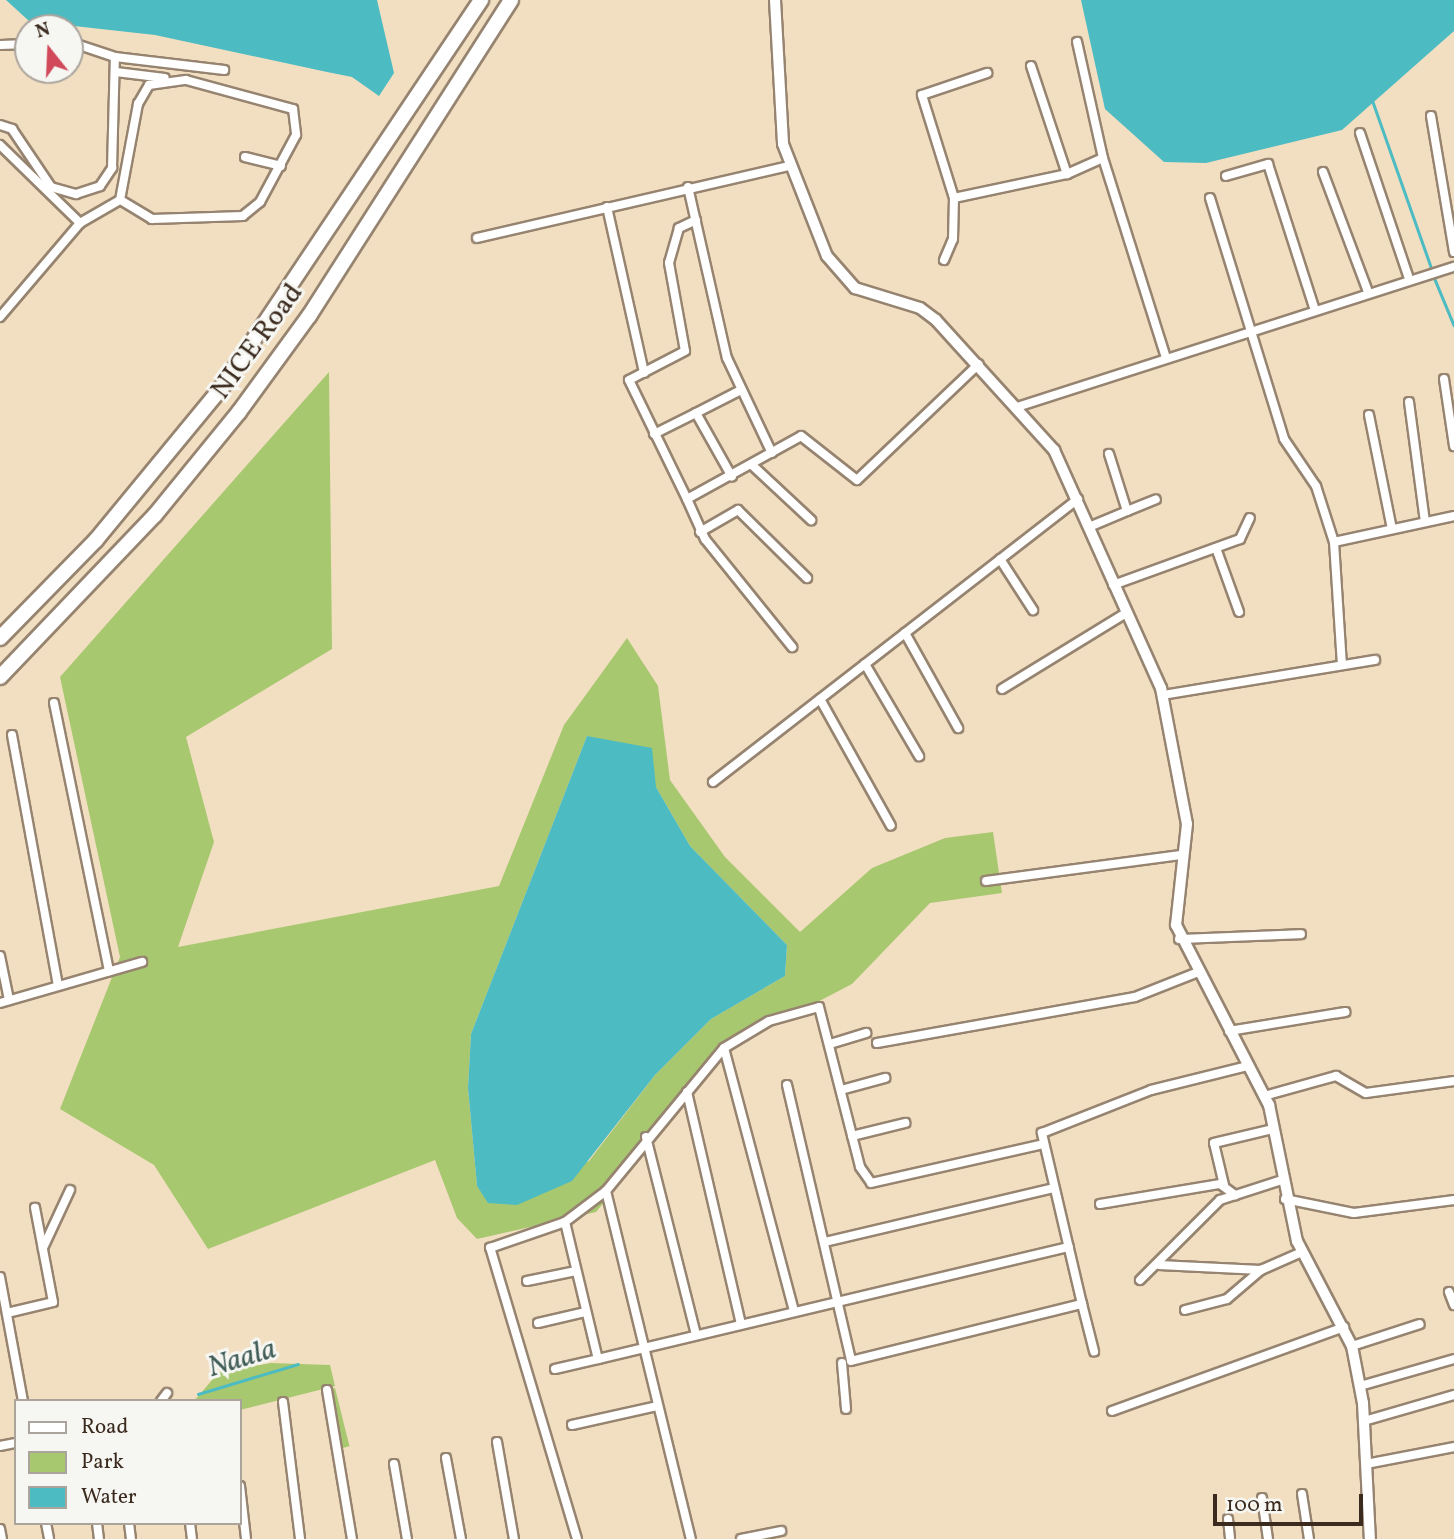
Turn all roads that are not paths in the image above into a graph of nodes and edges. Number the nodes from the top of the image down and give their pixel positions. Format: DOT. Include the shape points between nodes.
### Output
graph roads {
  1 [pos="481,0"];
  2 [pos="511,0"];
  3 [pos="775,0"];
  4 [pos="1077,42"];
  5 [pos="84,47"];
  6 [pos="115,57"];
  7 [pos="1031,66"];
  8 [pos="224,70"];
  9 [pos="116,72"];
  10 [pos="987,73"];
  11 [pos="168,78"];
  12 [pos="1431,116"];
  13 [pos="0,125"];
  14 [pos="1360,133"];
  15 [pos="0,146"];
  16 [pos="245,157"];
  17 [pos="1103,158"];
  18 [pos="281,166"];
  19 [pos="790,166"];
  20 [pos="1323,172"];
  21 [pos="1067,174"];
  22 [pos="1226,176"];
  23 [pos="688,187"];
  24 [pos="954,198"];
  25 [pos="1210,198"];
  26 [pos="120,200"];
  27 [pos="607,206"];
  28 [pos="696,220"];
  29 [pos="80,223"];
  30 [pos="477,238"];
  31 [pos="1454,251"];
  32 [pos="944,260"];
  33 [pos="1454,267"];
  34 [pos="1409,279"];
  35 [pos="1368,292"];
  36 [pos="1315,310"];
  37 [pos="0,317"];
  38 [pos="1253,330"];
  39 [pos="1167,358"];
  40 [pos="979,364"];
  41 [pos="644,373"];
  42 [pos="1444,379"];
  43 [pos="739,391"];
  44 [pos="1409,402"];
  45 [pos="1017,407"];
  46 [pos="696,413"];
  47 [pos="1370,415"];
  48 [pos="654,434"];
  49 [pos="1454,446"];
  50 [pos="772,453"];
  51 [pos="1109,454"];
  52 [pos="752,465"];
  53 [pos="732,477"];
  54 [pos="687,499"];
  55 [pos="1078,499"];
  56 [pos="1156,499"];
  57 [pos="1127,511"];
  58 [pos="1454,516"];
  59 [pos="1250,518"];
  60 [pos="811,520"];
  61 [pos="1425,522"];
  62 [pos="1089,527"];
  63 [pos="1392,529"];
  64 [pos="700,532"];
  65 [pos="1334,542"];
  66 [pos="1216,548"];
  67 [pos="1000,559"];
  68 [pos="807,578"];
  69 [pos="1113,585"];
  70 [pos="1032,610"];
  71 [pos="1239,612"];
  72 [pos="1126,613"];
  73 [pos="905,634"];
  74 [pos="0,638"];
  75 [pos="792,647"];
  76 [pos="1376,660"];
  77 [pos="865,664"];
  78 [pos="1342,665"];
  79 [pos="0,677"];
  80 [pos="1002,689"];
  81 [pos="1163,695"];
  82 [pos="820,699"];
  83 [pos="54,703"];
  84 [pos="958,728"];
  85 [pos="12,735"];
  86 [pos="919,755"];
  87 [pos="713,782"];
  88 [pos="891,826"];
  89 [pos="1182,855"];
  90 [pos="986,881"];
  91 [pos="1301,934"];
  92 [pos="1179,940"];
  93 [pos="0,956"];
  94 [pos="142,962"];
  95 [pos="110,971"];
  96 [pos="1196,973"];
  97 [pos="58,986"];
  98 [pos="9,1000"];
  99 [pos="0,1003"];
  100 [pos="1345,1012"];
  101 [pos="1229,1031"];
  102 [pos="866,1033"];
  103 [pos="877,1042"];
  104 [pos="830,1044"];
  105 [pos="724,1048"];
  106 [pos="1248,1066"];
  107 [pos="885,1077"];
  108 [pos="1454,1081"];
  109 [pos="787,1085"];
  110 [pos="841,1090"];
  111 [pos="687,1092"];
  112 [pos="1264,1096"];
  113 [pos="905,1123"];
  114 [pos="1273,1129"];
  115 [pos="852,1136"];
  116 [pos="646,1137"];
  117 [pos="1044,1144"];
  118 [pos="1282,1180"];
  119 [pos="1224,1185"];
  120 [pos="1054,1188"];
  121 [pos="70,1190"];
  122 [pos="606,1191"];
  123 [pos="1235,1195"];
  124 [pos="1285,1199"];
  125 [pos="1454,1200"];
  126 [pos="1100,1204"];
  127 [pos="35,1208"];
  128 [pos="565,1222"];
  129 [pos="825,1242"];
  130 [pos="1069,1247"];
  131 [pos="43,1248"];
  132 [pos="1302,1252"];
  133 [pos="1159,1265"];
  134 [pos="1261,1270"];
  135 [pos="576,1271"];
  136 [pos="0,1277"];
  137 [pos="1140,1280"];
  138 [pos="527,1281"];
  139 [pos="1449,1292"];
  140 [pos="838,1301"];
  141 [pos="1082,1304"];
  142 [pos="1454,1306"];
  143 [pos="1185,1310"];
  144 [pos="585,1312"];
  145 [pos="794,1312"];
  146 [pos="7,1313"];
  147 [pos="538,1323"];
  148 [pos="741,1324"];
  149 [pos="1420,1324"];
  150 [pos="1344,1327"];
  151 [pos="696,1335"];
  152 [pos="1352,1346"];
  153 [pos="644,1348"];
  154 [pos="1094,1351"];
  155 [pos="598,1359"];
  156 [pos="1454,1359"];
  157 [pos="842,1363"];
  158 [pos="555,1369"];
  159 [pos="1360,1385"];
  160 [pos="327,1390"];
  161 [pos="167,1393"];
  162 [pos="1454,1395"];
  163 [pos="23,1399"];
  164 [pos="162,1399"];
  165 [pos="283,1402"];
  166 [pos="658,1406"];
  167 [pos="846,1409"];
  168 [pos="1112,1410"];
  169 [pos="1364,1421"];
  170 [pos="572,1425"];
  171 [pos="497,1442"];
  172 [pos="1454,1447"];
  173 [pos="446,1458"];
  174 [pos="394,1464"];
  175 [pos="1366,1464"];
  176 [pos="1302,1494"];
  177 [pos="1262,1498"];
  178 [pos="242,1504"];
  179 [pos="1228,1519"];
  180 [pos="0,1529"];
  181 [pos="781,1531"];
  182 [pos="769,1536"];
  183 [pos="2,1539"];
  184 [pos="246,1539"];
  185 [pos="300,1539"];
  186 [pos="352,1539"];
  187 [pos="407,1539"];
  188 [pos="461,1539"];
  189 [pos="514,1539"];
  190 [pos="577,1539"];
  191 [pos="691,1539"];
  192 [pos="741,1539"];
  193 [pos="1230,1539"];
  194 [pos="1268,1539"];
  195 [pos="1309,1539"];
  196 [pos="1370,1539"];
  1 -- 74 [label="highway, NICE Road" via="275,316 214,397 96,540"];
  2 -- 79 [label="highway, NICE Road" via="309,316 239,412 136,536"];
  3 -- 19 [label="street" via="778,113"];
  4 -- 17 [label="street"];
  5 -- 6 [label="street"];
  6 -- 8 [label="street"];
  6 -- 9 [label="street"];
  7 -- 21 [label="street"];
  9 -- 11 [label="street"];
  9 -- 13 [label="street" via="112,168 107,181 91,191 76,194 51,187 12,129"];
  10 -- 24 [label="street" via="922,95"];
  11 -- 18 [label="street" via="293,109 296,135"];
  11 -- 26 [label="street" via="141,94"];
  12 -- 31 [label="street"];
  14 -- 34 [label="street"];
  15 -- 29 [label="street"];
  16 -- 18 [label="street"];
  17 -- 21 [label="street"];
  17 -- 39 [label="street"];
  18 -- 26 [label="street" via="261,202 229,221 152,219"];
  19 -- 23 [label="street"];
  19 -- 40 [label="street" via="841,279 920,308"];
  20 -- 35 [label="street"];
  21 -- 24 [label="street"];
  22 -- 36 [label="street" via="1268,164"];
  23 -- 27 [label="street"];
  23 -- 28 [label="street"];
  24 -- 32 [label="street" via="953,239"];
  25 -- 38 [label="street"];
  26 -- 29 [label="street"];
  27 -- 30 [label="street"];
  27 -- 41 [label="street"];
  28 -- 41 [label="street" via="679,228 669,263 685,351"];
  28 -- 43 [label="street"];
  29 -- 37 [label="street"];
  33 -- 34 [label="street"];
  34 -- 35 [label="street"];
  35 -- 36 [label="street"];
  36 -- 38 [label="street"];
  38 -- 39 [label="street"];
  38 -- 65 [label="street" via="1284,439 1316,486"];
  39 -- 45 [label="street"];
  40 -- 45 [label="street"];
  40 -- 50 [label="street" via="857,480 801,436"];
  41 -- 48 [label="street" via="629,380"];
  42 -- 49 [label="street"];
  43 -- 46 [label="street"];
  43 -- 50 [label="street"];
  44 -- 61 [label="street"];
  45 -- 55 [label="street" via="1054,450"];
  46 -- 48 [label="street"];
  46 -- 53 [label="street"];
  47 -- 63 [label="street"];
  48 -- 54 [label="street"];
  50 -- 52 [label="street"];
  51 -- 57 [label="street"];
  52 -- 53 [label="street"];
  52 -- 60 [label="street"];
  53 -- 54 [label="street"];
  54 -- 64 [label="street"];
  55 -- 62 [label="street"];
  55 -- 67 [label="street"];
  56 -- 57 [label="street"];
  57 -- 62 [label="street"];
  58 -- 61 [label="street"];
  59 -- 66 [label="street" via="1240,539"];
  61 -- 63 [label="street"];
  62 -- 69 [label="street"];
  63 -- 65 [label="street"];
  64 -- 68 [label="street" via="738,510"];
  64 -- 75 [label="street"];
  65 -- 78 [label="street"];
  66 -- 69 [label="street"];
  66 -- 71 [label="street"];
  67 -- 70 [label="street"];
  67 -- 73 [label="street"];
  69 -- 72 [label="street"];
  72 -- 80 [label="street"];
  72 -- 81 [label="street"];
  73 -- 77 [label="street"];
  73 -- 84 [label="street"];
  76 -- 78 [label="street"];
  77 -- 82 [label="street"];
  77 -- 86 [label="street"];
  78 -- 81 [label="street"];
  81 -- 89 [label="street" via="1184,785"];
  82 -- 87 [label="street"];
  82 -- 88 [label="street"];
  83 -- 95 [label="street"];
  85 -- 97 [label="street"];
  89 -- 90 [label="street"];
  89 -- 92 [label="street" via="1176,898"];
  91 -- 92 [label="street"];
  92 -- 96 [label="street"];
  93 -- 98 [label="street"];
  94 -- 95 [label="street"];
  95 -- 97 [label="street"];
  96 -- 101 [label="street"];
  96 -- 103 [label="street" via="1135,997"];
  97 -- 98 [label="street"];
  98 -- 99 [label="street"];
  100 -- 101 [label="street"];
  101 -- 106 [label="street"];
  102 -- 104 [label="street"];
  104 -- 105 [label="street" via="815,1006 746,1032"];
  104 -- 110 [label="street"];
  105 -- 111 [label="street"];
  105 -- 145 [label="street"];
  106 -- 112 [label="street"];
  106 -- 117 [label="street" via="1050,1125 1041,1133"];
  107 -- 110 [label="street"];
  108 -- 112 [label="street" via="1366,1093 1336,1076"];
  109 -- 129 [label="street"];
  110 -- 115 [label="street"];
  111 -- 116 [label="street"];
  111 -- 148 [label="street"];
  112 -- 114 [label="street"];
  113 -- 115 [label="street"];
  114 -- 118 [label="street"];
  114 -- 119 [label="street" via="1214,1143"];
  115 -- 117 [label="street" via="863,1174 872,1183"];
  116 -- 122 [label="street"];
  116 -- 151 [label="street"];
  117 -- 120 [label="street"];
  118 -- 123 [label="street"];
  118 -- 124 [label="street"];
  119 -- 123 [label="street"];
  119 -- 126 [label="street"];
  120 -- 129 [label="street"];
  120 -- 130 [label="street"];
  121 -- 131 [label="street"];
  122 -- 128 [label="street"];
  122 -- 153 [label="street"];
  123 -- 133 [label="street" via="1205,1212"];
  124 -- 125 [label="street" via="1354,1213"];
  124 -- 132 [label="street"];
  127 -- 131 [label="street"];
  128 -- 135 [label="street"];
  128 -- 190 [label="street" via="490,1248"];
  129 -- 140 [label="street"];
  130 -- 140 [label="street"];
  130 -- 141 [label="street"];
  131 -- 146 [label="street" via="52,1302"];
  132 -- 134 [label="street"];
  132 -- 150 [label="street"];
  133 -- 134 [label="street"];
  133 -- 137 [label="street"];
  134 -- 143 [label="street" via="1227,1299"];
  135 -- 138 [label="street"];
  135 -- 144 [label="street"];
  136 -- 146 [label="street"];
  139 -- 142 [label="street"];
  140 -- 141 [label="street" via="851,1361"];
  140 -- 145 [label="street"];
  141 -- 154 [label="street"];
  144 -- 147 [label="street"];
  144 -- 155 [label="street"];
  145 -- 148 [label="street"];
  146 -- 163 [label="street"];
  148 -- 151 [label="street"];
  149 -- 152 [label="street"];
  150 -- 152 [label="street"];
  150 -- 168 [label="street"];
  151 -- 153 [label="street"];
  152 -- 159 [label="street"];
  153 -- 155 [label="street"];
  153 -- 166 [label="street"];
  155 -- 158 [label="street"];
  156 -- 159 [label="street"];
  157 -- 167 [label="street"];
  159 -- 169 [label="street"];
  160 -- 186 [label="street"];
  161 -- 164 [label="street"];
  162 -- 169 [label="street"];
  165 -- 185 [label="street"];
  166 -- 170 [label="street"];
  166 -- 191 [label="street"];
  169 -- 175 [label="street"];
  171 -- 189 [label="street"];
  172 -- 175 [label="street"];
  173 -- 188 [label="street"];
  174 -- 187 [label="street"];
  175 -- 196 [label="street"];
  176 -- 195 [label="street"];
  177 -- 194 [label="street"];
  178 -- 184 [label="street"];
  179 -- 193 [label="street"];
  180 -- 183 [label="street"];
  181 -- 182 [label="street"];
  182 -- 192 [label="street"];
}
